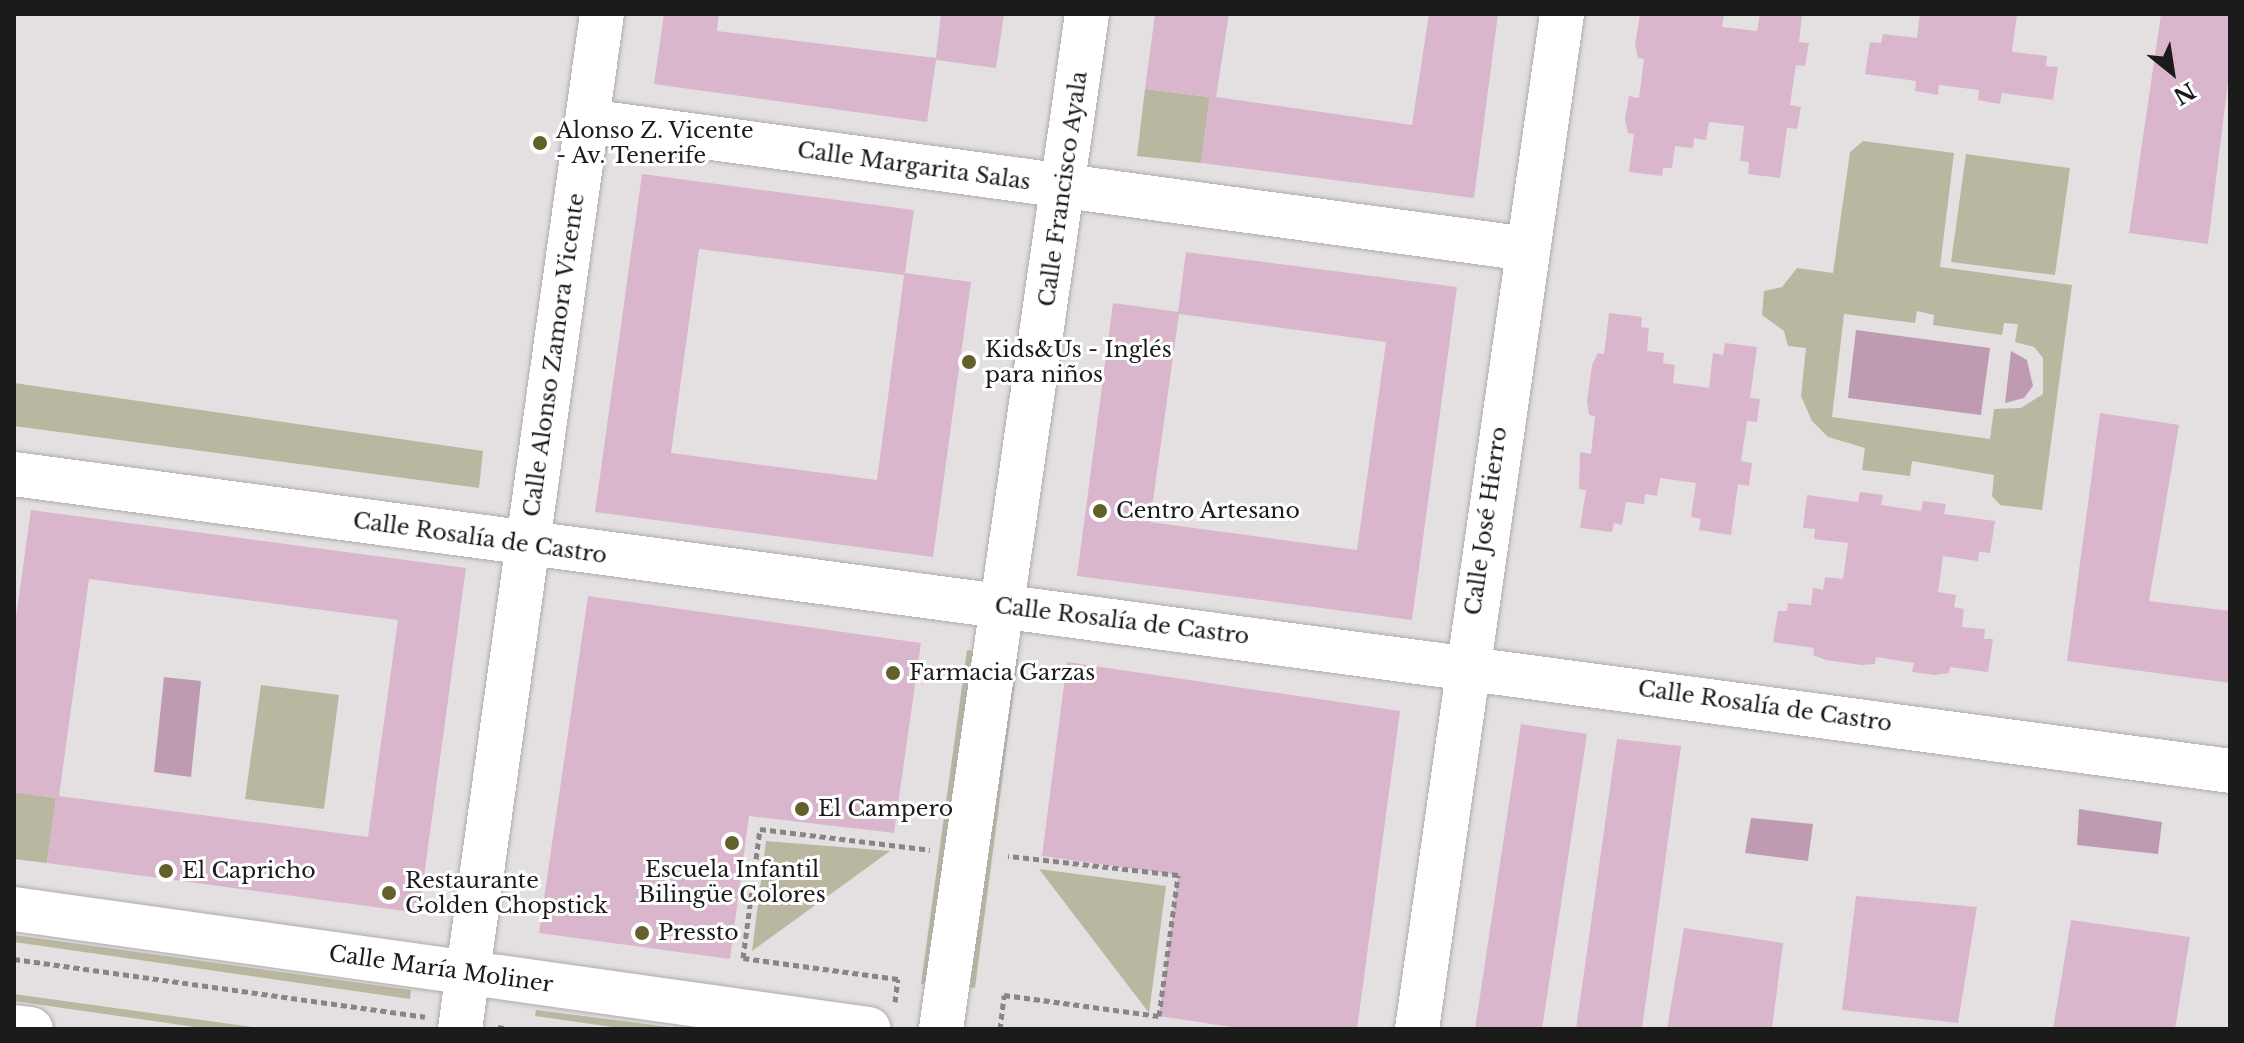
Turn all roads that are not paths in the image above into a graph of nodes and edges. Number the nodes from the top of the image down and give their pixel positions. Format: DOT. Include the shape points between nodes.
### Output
graph roads {
  1 [pos="602,14"];
  2 [pos="1087,14"];
  3 [pos="1562,14"];
  4 [pos="587,121"];
  5 [pos="1064,186"];
  6 [pos="1527,249"];
  7 [pos="14,474"];
  8 [pos="528,545"];
  9 [pos="1001,605"];
  10 [pos="1465,666"];
  11 [pos="2230,771"];
  12 [pos="14,909"];
  13 [pos="468,973"];
  14 [pos="460,1026"];
  15 [pos="14,1027"];
  16 [pos="31,1029"];
  17 [pos="869,1029"];
  18 [pos="941,1029"];
  19 [pos="1417,1029"];
  1 -- 4 [label="street, Calle Alonso Zamora Vicente"];
  2 -- 5 [label="street, Calle Francisco Ayala"];
  3 -- 6 [label="street, Calle José Hierro"];
  4 -- 5 [label="street, Calle Margarita Salas"];
  4 -- 8 [label="street, Calle Alonso Zamora Vicente"];
  5 -- 6 [label="street, Calle Margarita Salas"];
  5 -- 9 [label="street, Calle Francisco Ayala"];
  6 -- 10 [label="street, Calle José Hierro"];
  7 -- 8 [label="street, Calle Rosalía de Castro"];
  8 -- 9 [label="street, Calle Rosalía de Castro"];
  8 -- 13 [label="street, Calle Alonso Zamora Vicente"];
  9 -- 10 [label="street, Calle Rosalía de Castro"];
  9 -- 18 [label="street, Calle Francisco Ayala"];
  10 -- 11 [label="street, Calle Rosalía de Castro"];
  10 -- 19 [label="street, Calle José Hierro"];
  12 -- 13 [label="street, Calle María Moliner"];
  13 -- 14 [label="street, Calle Alonso Zamora Vicente"];
  13 -- 17 [label="street, Calle María Moliner"];
  15 -- 16 [label="street"];
}
